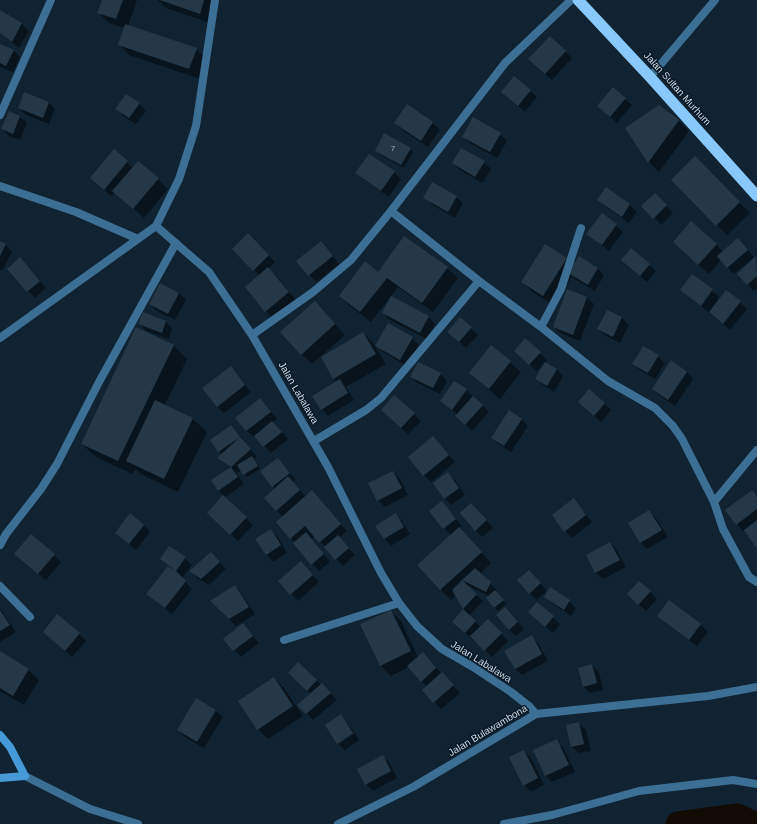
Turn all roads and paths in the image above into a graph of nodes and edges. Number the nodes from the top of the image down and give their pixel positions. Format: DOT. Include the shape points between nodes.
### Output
graph roads {
  1 [pos="51,0"];
  2 [pos="215,0"];
  3 [pos="571,0"];
  4 [pos="578,0"];
  5 [pos="715,0"];
  6 [pos="650,77"];
  7 [pos="0,115"];
  8 [pos="0,186"];
  9 [pos="757,196"];
  10 [pos="391,211"];
  11 [pos="156,226"];
  12 [pos="581,228"];
  13 [pos="138,239"];
  14 [pos="176,243"];
  15 [pos="479,281"];
  16 [pos="541,327"];
  17 [pos="252,335"];
  18 [pos="0,338"];
  19 [pos="314,441"];
  20 [pos="757,450"];
  21 [pos="714,502"];
  22 [pos="0,545"];
  23 [pos="757,582"];
  24 [pos="0,586"];
  25 [pos="399,603"];
  26 [pos="30,618"];
  27 [pos="284,640"];
  28 [pos="757,687"];
  29 [pos="536,714"];
  30 [pos="0,735"];
  31 [pos="25,776"];
  32 [pos="0,778"];
  33 [pos="757,784"];
  34 [pos="138,824"];
  35 [pos="338,824"];
  36 [pos="504,824"];
  1 -- 7 [label="street"];
  2 -- 11 [label="street" via="196,126 179,180"];
  3 -- 10 [label="street" via="505,64"];
  4 -- 6 [label="highway, Jalan Sultan Murhum"];
  5 -- 6 [label="street"];
  6 -- 9 [label="highway, Jalan Sultan Murhum"];
  8 -- 13 [label="street" via="76,212"];
  10 -- 15 [label="street"];
  10 -- 17 [label="street" via="350,260 313,292"];
  11 -- 13 [label="street"];
  11 -- 14 [label="street, Jalan Labalawa"];
  12 -- 16 [label="street" via="561,289"];
  13 -- 18 [label="street"];
  14 -- 17 [label="street, Jalan Labalawa" via="209,272"];
  14 -- 22 [label="street" via="56,464"];
  15 -- 16 [label="street"];
  15 -- 19 [label="street" via="381,398"];
  16 -- 21 [label="street" via="608,381 655,408 669,422 682,439"];
  17 -- 19 [label="street, Jalan Labalawa"];
  19 -- 25 [label="street, Jalan Labalawa"];
  20 -- 21 [label="street"];
  21 -- 23 [label="street" via="723,529 749,577"];
  24 -- 26 [label="street"];
  25 -- 27 [label="street"];
  25 -- 29 [label="street, Jalan Labalawa" via="417,626 442,649 511,692"];
  28 -- 29 [label="street, Jalan Bulawambona" via="708,696"];
  29 -- 35 [label="street, Jalan Bulawambona" via="413,787"];
  30 -- 31 [label="main road" via="10,747"];
  31 -- 32 [label="main road"];
  31 -- 34 [label="street" via="90,809"];
  33 -- 36 [label="street" via="733,780 639,791 552,815"];
}
